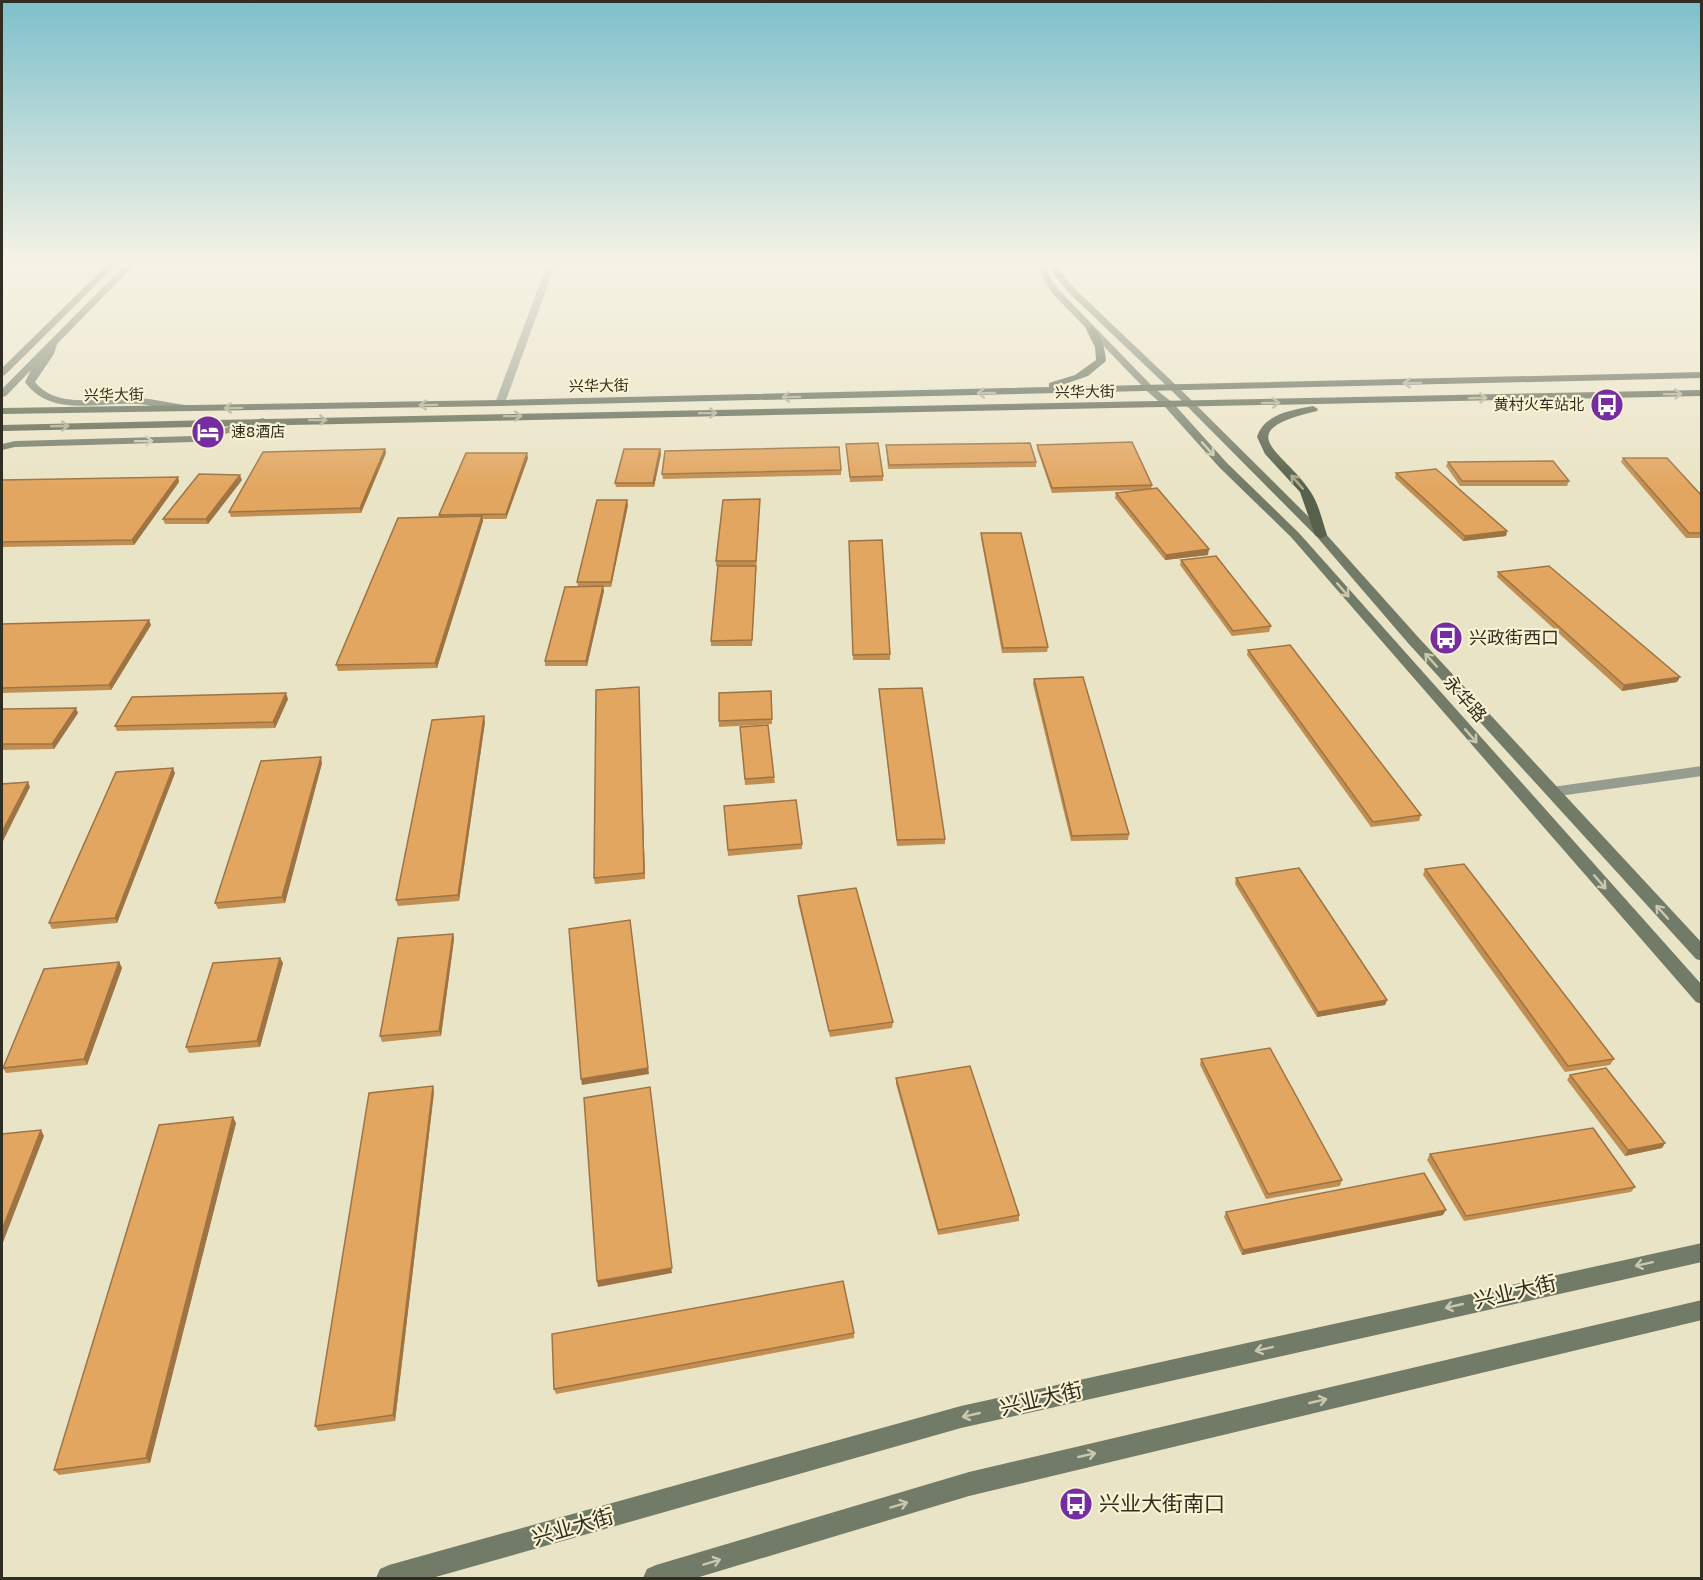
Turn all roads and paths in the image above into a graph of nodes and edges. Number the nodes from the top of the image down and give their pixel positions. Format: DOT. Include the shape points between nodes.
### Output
graph roads {
  1 [pos="24,339"];
  2 [pos="37,339"];
  3 [pos="56,339"];
  4 [pos="524,339"];
  5 [pos="1096,339"];
  6 [pos="1101,339"];
  7 [pos="1122,339"];
  8 [pos="53,342"];
  9 [pos="2,359"];
  10 [pos="2,373"];
  11 [pos="1701,375"];
  12 [pos="1150,389"];
  13 [pos="1175,389"];
  14 [pos="1015,392"];
  15 [pos="1701,393"];
  16 [pos="2,394"];
  17 [pos="1378,401"];
  18 [pos="500,404"];
  19 [pos="1169,405"];
  20 [pos="1192,405"];
  21 [pos="189,409"];
  22 [pos="2,411"];
  23 [pos="263,420"];
  24 [pos="2,428"];
  25 [pos="2,447"];
  26 [pos="1321,535"];
  27 [pos="1701,771"];
  28 [pos="1552,792"];
  29 [pos="1701,955"];
  30 [pos="1701,998"];
  31 [pos="1701,1252"];
  32 [pos="1701,1310"];
  33 [pos="389,1578"];
  34 [pos="656,1578"];
  1 -- 9 [label="main road"];
  2 -- 10 [label="main road"];
  3 -- 8 [label="main road"];
  4 -- 18 [label="street"];
  5 -- 14 [label="main road" via="1101,361 1091,371 1078,378"];
  6 -- 12 [label="main road, 永华路"];
  7 -- 13 [label="main road, 永华路"];
  8 -- 16 [label="main road"];
  8 -- 21 [label="main road" via="51,354 30,382 43,397 68,402 138,401"];
  11 -- 13 [label="main road, 兴华大街, one-way"];
  12 -- 13 [label="main road, 兴华大街"];
  12 -- 14 [label="main road, 兴华大街"];
  12 -- 19 [label="main road, 永华路"];
  13 -- 20 [label="main road, 永华路"];
  14 -- 18 [label="main road, 兴华大街, one-way"];
  17 -- 15 [label="main road, 兴华大街, one-way"];
  20 -- 17 [label="main road, 兴华大街, one-way"];
  26 -- 17 [label="main road, one-way" via="1305,492 1264,445 1263,434 1268,425 1300,411"];
  18 -- 21 [label="main road, 兴华大街, one-way"];
  19 -- 20 [label="main road, 兴华大街"];
  23 -- 19 [label="main road, 兴华大街, one-way"];
  19 -- 30 [label="main road, 永华路, one-way" via="1294,535"];
  20 -- 26 [label="main road, 永华路"];
  21 -- 22 [label="main road, 兴华大街"];
  24 -- 23 [label="main road, 兴华大街, one-way"];
  25 -- 23 [label="main road, one-way" via="194,440"];
  28 -- 26 [label="main road, 永华路, one-way"];
  27 -- 28 [label="street"];
  29 -- 28 [label="main road, 永华路, one-way"];
  31 -- 33 [label="main road, 兴业大街, one-way" via="962,1417"];
  34 -- 32 [label="main road, one-way" via="969,1484"];
}
